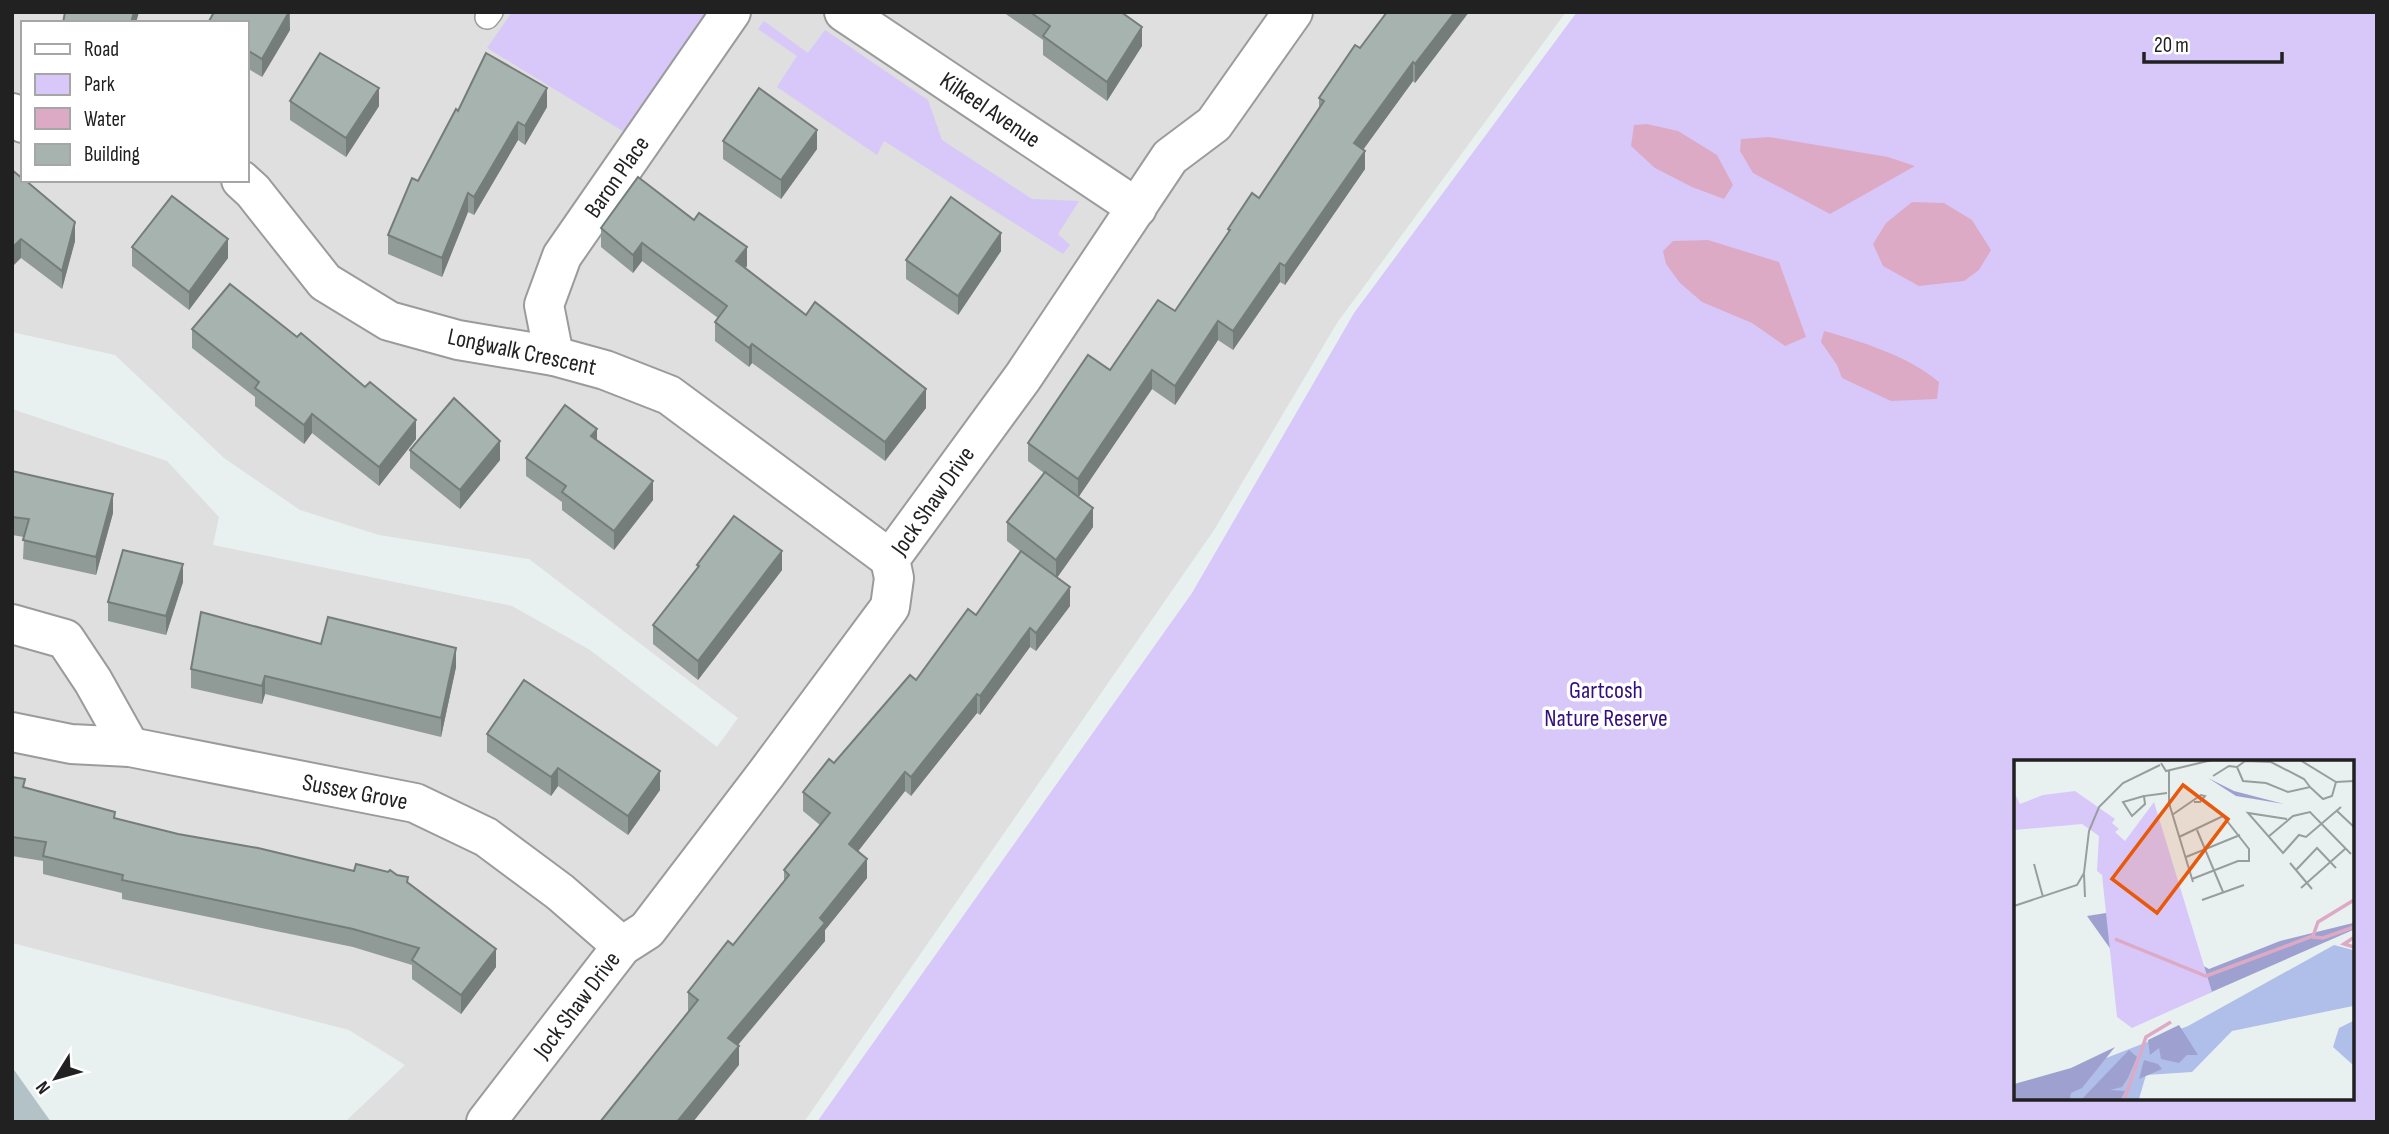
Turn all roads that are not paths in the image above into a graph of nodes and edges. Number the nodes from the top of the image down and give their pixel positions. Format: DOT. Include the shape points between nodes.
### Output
graph roads {
  1 [pos="731,12"];
  2 [pos="844,12"];
  3 [pos="1293,12"];
  4 [pos="243,182"];
  5 [pos="1137,208"];
  6 [pos="554,356"];
  7 [pos="890,559"];
  8 [pos="12,624"];
  9 [pos="12,732"];
  10 [pos="130,747"];
  11 [pos="622,946"];
  12 [pos="486,1122"];
  1 -- 6 [label="street, Baron Place" via="562,256 544,304"];
  2 -- 5 [label="street, Kilkeel Avenue"];
  3 -- 5 [label="street, Jock Shaw Drive" via="1214,124 1170,157"];
  4 -- 6 [label="street, Longwalk Crescent" via="325,282 389,321 458,340"];
  5 -- 7 [label="street, Jock Shaw Drive" via="1023,377"];
  6 -- 7 [label="street, Longwalk Crescent" via="669,395"];
  7 -- 11 [label="street, Jock Shaw Drive" via="894,578 890,607 647,930"];
  8 -- 10 [label="street" via="65,639"];
  9 -- 10 [label="street, Sussex Grove" via="71,744"];
  10 -- 11 [label="street, Sussex Grove" via="415,803 486,837"];
  11 -- 12 [label="street, Jock Shaw Drive"];
}
